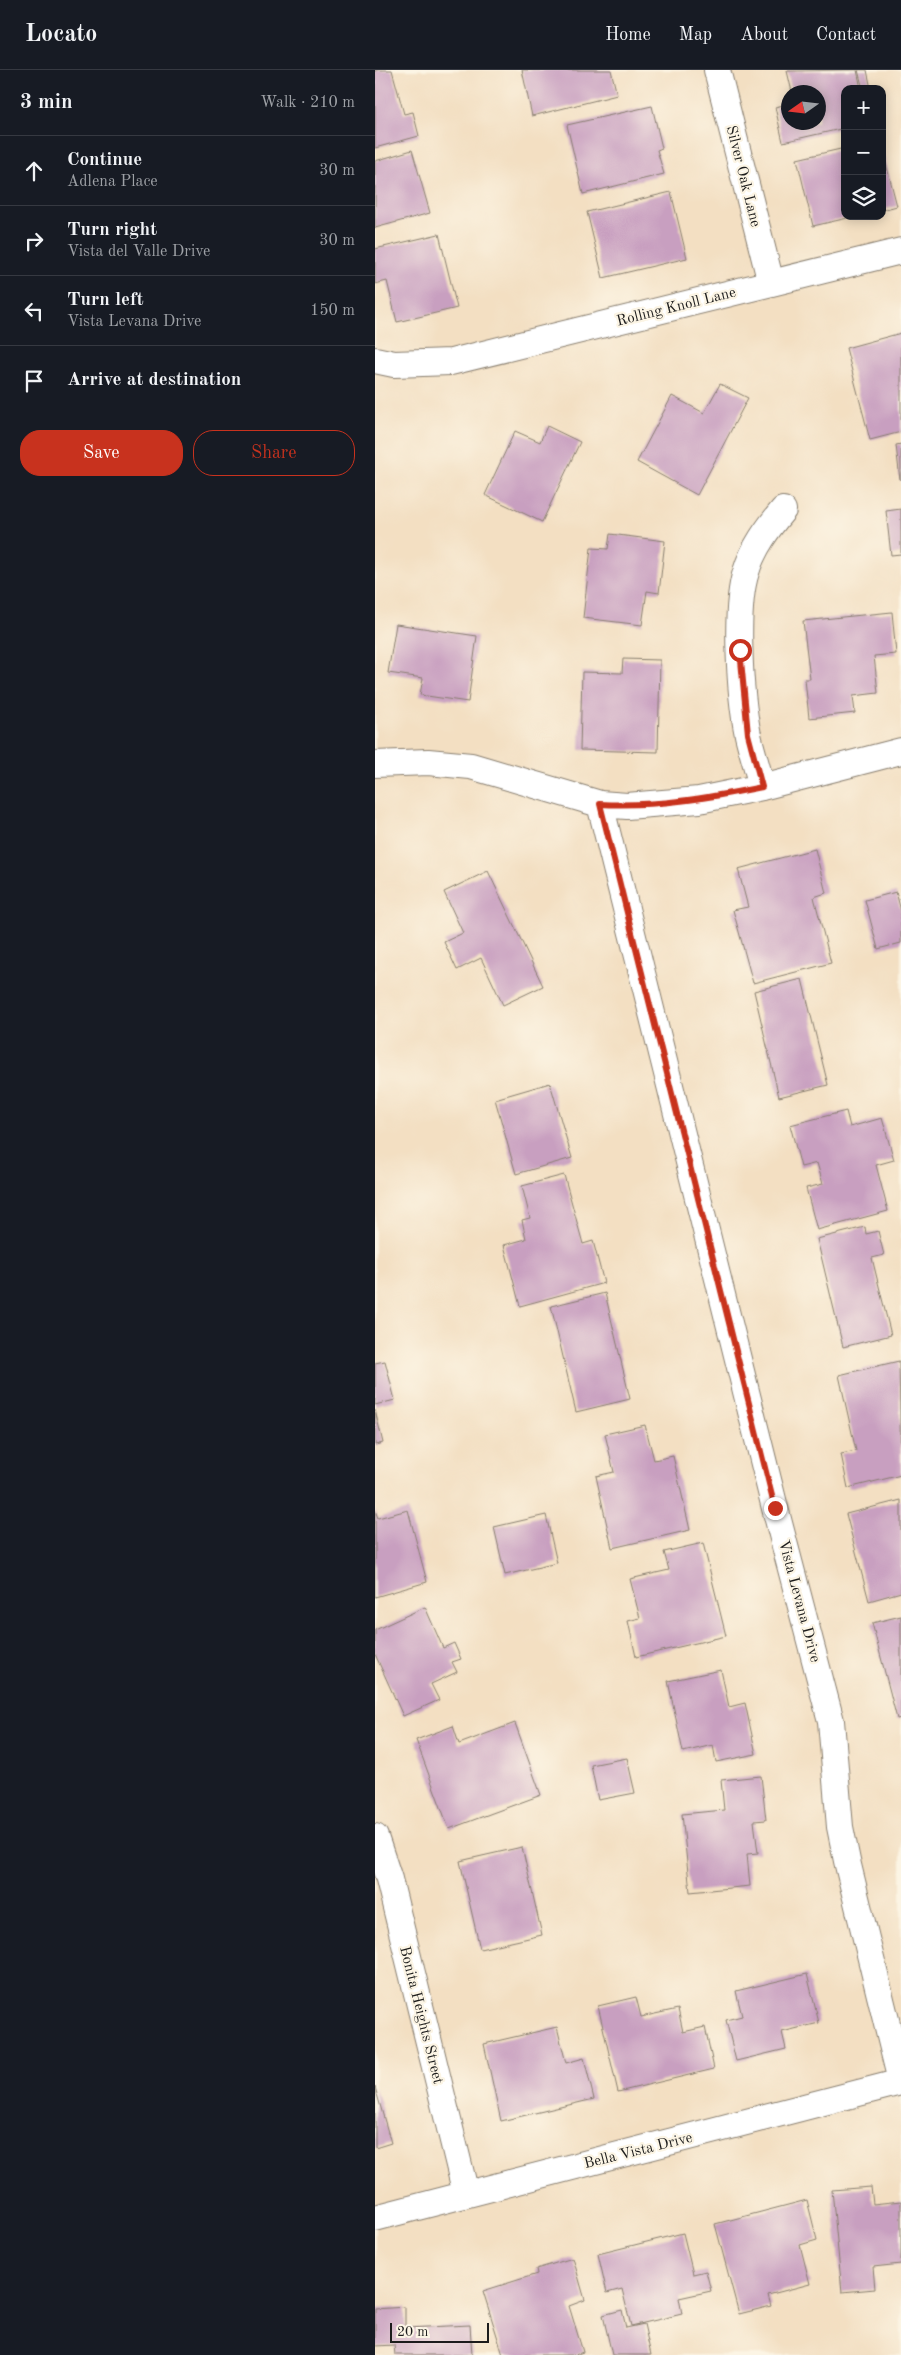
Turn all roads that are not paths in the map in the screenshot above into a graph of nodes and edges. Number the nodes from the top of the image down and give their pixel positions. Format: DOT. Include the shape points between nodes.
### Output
graph roads {
  1 [pos="717,70"];
  2 [pos="901,250"];
  3 [pos="771,283"];
  4 [pos="375,360"];
  5 [pos="783,510"];
  6 [pos="901,751"];
  7 [pos="375,764"];
  8 [pos="762,787"];
  9 [pos="600,804"];
  10 [pos="375,1837"];
  11 [pos="901,2082"];
  12 [pos="466,2194"];
  13 [pos="375,2218"];
  1 -- 3 [label="street, Silver Oak Lane"];
  2 -- 3 [label="street, Rolling Knoll Lane"];
  3 -- 4 [label="street, Rolling Knoll Lane" via="451,362 394,364"];
  5 -- 8 [label="street" via="764,534 746,572 740,616 748,734"];
  6 -- 8 [label="street"];
  7 -- 9 [label="street" via="428,762 471,766"];
  8 -- 9 [label="street" via="699,800 627,806"];
  9 -- 11 [label="street, Vista Levana Drive" via="831,1721 840,1827"];
  10 -- 12 [label="street, Bonita Heights Street" via="389,1879"];
  11 -- 12 [label="street, Bella Vista Drive"];
  12 -- 13 [label="street, Bella Vista Drive"];
}
